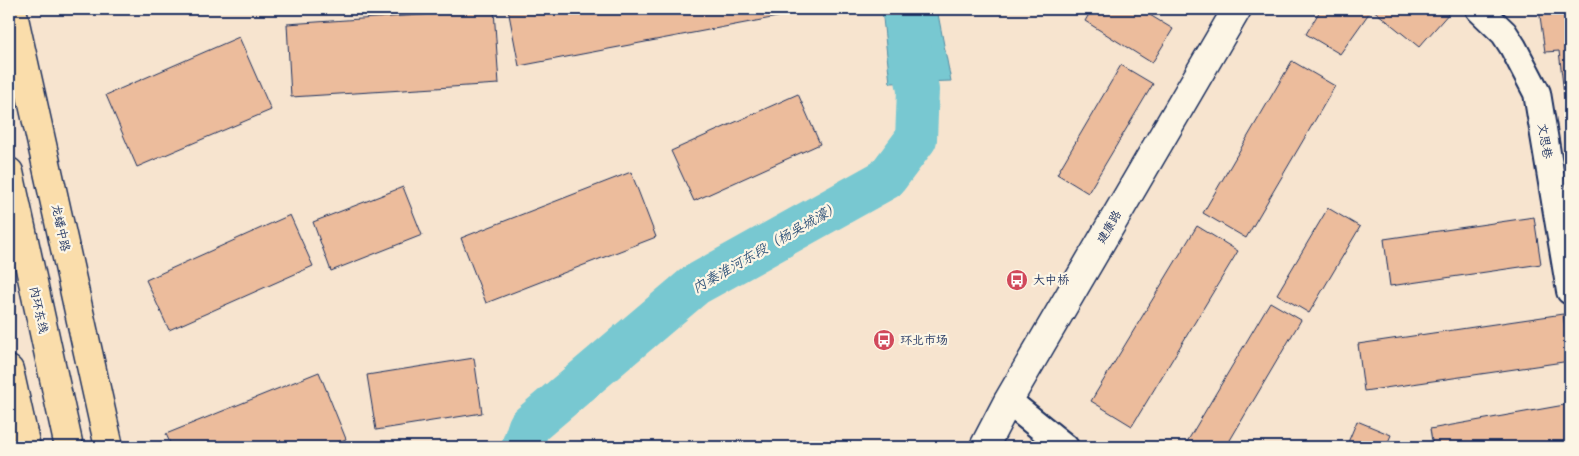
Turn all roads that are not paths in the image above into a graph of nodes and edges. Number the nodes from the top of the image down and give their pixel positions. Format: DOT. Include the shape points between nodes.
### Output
graph roads {
  1 [pos="12,9"];
  2 [pos="1237,9"];
  3 [pos="1479,9"];
  4 [pos="9,172"];
  5 [pos="1570,291"];
  6 [pos="9,370"];
  7 [pos="1008,401"];
  8 [pos="26,447"];
  9 [pos="69,447"];
  10 [pos="109,447"];
  11 [pos="984,447"];
  12 [pos="1065,447"];
  1 -- 10 [label="main road, 龙蟠中路"];
  2 -- 7 [label="main road, 建康路"];
  3 -- 5 [label="street, 文思巷" via="1513,46 1537,93"];
  4 -- 9 [label="main road, 内环东线"];
  6 -- 8 [label="main road"];
  7 -- 11 [label="main road, 建康路"];
  7 -- 12 [label="street"];
}
